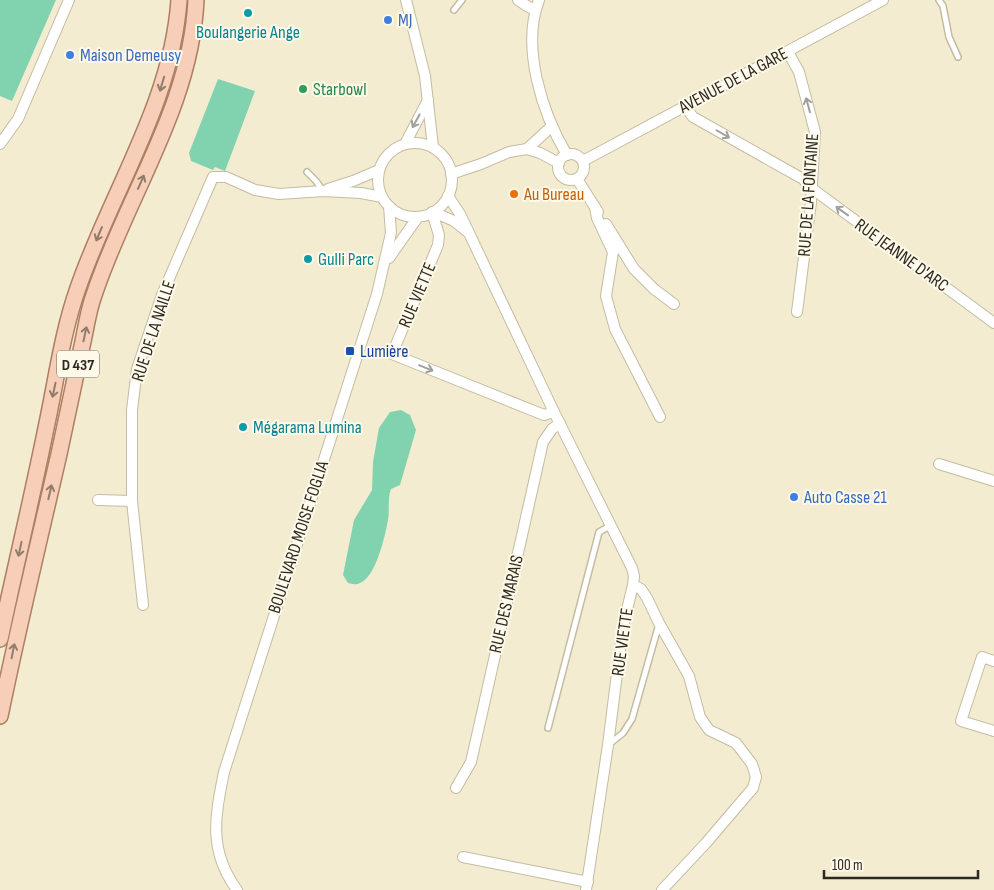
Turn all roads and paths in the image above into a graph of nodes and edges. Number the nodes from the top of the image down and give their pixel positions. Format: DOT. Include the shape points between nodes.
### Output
graph roads {
  1 [pos="69,0"];
  2 [pos="179,0"];
  3 [pos="196,0"];
  4 [pos="406,0"];
  5 [pos="462,0"];
  6 [pos="518,0"];
  7 [pos="883,0"];
  8 [pos="939,0"];
  9 [pos="537,5"];
  10 [pos="454,10"];
  11 [pos="788,52"];
  12 [pos="958,57"];
  13 [pos="428,100"];
  14 [pos="684,106"];
  15 [pos="552,126"];
  16 [pos="0,144"];
  17 [pos="405,144"];
  18 [pos="433,147"];
  19 [pos="527,149"];
  20 [pos="567,155"];
  21 [pos="583,161"];
  22 [pos="559,163"];
  23 [pos="379,170"];
  24 [pos="307,172"];
  25 [pos="452,174"];
  26 [pos="577,180"];
  27 [pos="810,187"];
  28 [pos="323,191"];
  29 [pos="448,196"];
  30 [pos="382,197"];
  31 [pos="389,206"];
  32 [pos="595,207"];
  33 [pos="433,212"];
  34 [pos="418,217"];
  35 [pos="469,232"];
  36 [pos="386,263"];
  37 [pos="674,304"];
  38 [pos="797,312"];
  39 [pos="994,322"];
  40 [pos="554,412"];
  41 [pos="660,417"];
  42 [pos="560,423"];
  43 [pos="939,464"];
  44 [pos="994,481"];
  45 [pos="98,500"];
  46 [pos="132,501"];
  47 [pos="610,526"];
  48 [pos="633,585"];
  49 [pos="143,605"];
  50 [pos="659,623"];
  51 [pos="0,639"];
  52 [pos="994,660"];
  53 [pos="0,716"];
  54 [pos="548,728"];
  55 [pos="994,731"];
  56 [pos="608,745"];
  57 [pos="456,788"];
  58 [pos="463,857"];
  59 [pos="587,886"];
  60 [pos="237,890"];
  61 [pos="662,890"];
  1 -- 16 [label="street" via="18,119"];
  2 -- 51 [label="main road, D 437, one-way" via="171,50 154,110 87,263 70,316"];
  53 -- 3 [label="main road, D 437, one-way" via="93,296 175,106 188,62"];
  4 -- 13 [label="street"];
  5 -- 10 [label="lane"];
  6 -- 9 [label="street" via="527,6"];
  7 -- 11 [label="street, AVENUE DE LA GARE"];
  8 -- 12 [label="lane"];
  9 -- 15 [label="street" via="531,47 534,73"];
  11 -- 14 [label="street, AVENUE DE LA GARE"];
  27 -- 11 [label="street, RUE DE LA FONTAINE, one-way" via="815,132 799,72"];
  13 -- 17 [label="street, one-way"];
  13 -- 18 [label="street"];
  14 -- 21 [label="street, AVENUE DE LA GARE"];
  14 -- 27 [label="street, RUE JEANNE D'ARC, one-way" via="693,117 803,179"];
  15 -- 19 [label="street"];
  15 -- 20 [label="street"];
  17 -- 18 [label="street" via="418,142"];
  17 -- 23 [label="street" via="388,153"];
  18 -- 25 [label="street" via="448,162"];
  19 -- 22 [label="street"];
  19 -- 25 [label="street" via="509,152"];
  20 -- 21 [label="street" via="574,154"];
  20 -- 22 [label="street"];
  21 -- 26 [label="street" via="583,174"];
  22 -- 26 [label="street" via="559,171 564,178"];
  23 -- 28 [label="street"];
  23 -- 30 [label="street" via="377,179"];
  24 -- 28 [label="lane"];
  25 -- 29 [label="street"];
  26 -- 32 [label="street"];
  27 -- 38 [label="street, RUE DE LA FONTAINE" via="811,202"];
  39 -- 27 [label="street, RUE JEANNE D'ARC, one-way"];
  28 -- 30 [label="street"];
  28 -- 46 [label="street, RUE DE LA NAILLE" via="279,194 255,190 218,172 213,177 162,295 137,369 132,410"];
  29 -- 33 [label="street"];
  29 -- 35 [label="street, RUE VIETTE"];
  30 -- 31 [label="street"];
  31 -- 34 [label="street" via="407,216"];
  31 -- 36 [label="street, BOULEVARD MOISE FOGLIA" via="391,233"];
  32 -- 37 [label="street" via="634,269"];
  32 -- 41 [label="street" via="613,252 606,296 615,329"];
  33 -- 34 [label="street"];
  33 -- 35 [label="street"];
  33 -- 40 [label="street, RUE VIETTE, one-way" via="438,245 392,354 544,415"];
  34 -- 36 [label="street, BOULEVARD MOISE FOGLIA"];
  35 -- 40 [label="street, RUE VIETTE"];
  36 -- 60 [label="street, BOULEVARD MOISE FOGLIA" via="224,772 217,805 218,852 229,880"];
  40 -- 42 [label="street, RUE VIETTE"];
  42 -- 47 [label="street, RUE VIETTE"];
  42 -- 57 [label="street, RUE DES MARAIS" via="543,442 470,762"];
  43 -- 44 [label="street"];
  45 -- 46 [label="street"];
  46 -- 49 [label="street, RUE DE LA NAILLE"];
  47 -- 48 [label="street, RUE VIETTE" via="632,568"];
  47 -- 54 [label="lane" via="600,532"];
  48 -- 50 [label="street" via="647,598"];
  48 -- 56 [label="street, RUE VIETTE" via="623,626"];
  50 -- 56 [label="lane" via="632,719 623,733"];
  50 -- 61 [label="street" via="689,676 700,717 709,730 736,743 752,764 756,777 752,788"];
  52 -- 55 [label="street" via="982,657 961,721"];
  56 -- 59 [label="street, RUE VIETTE"];
  58 -- 59 [label="street"];
}
